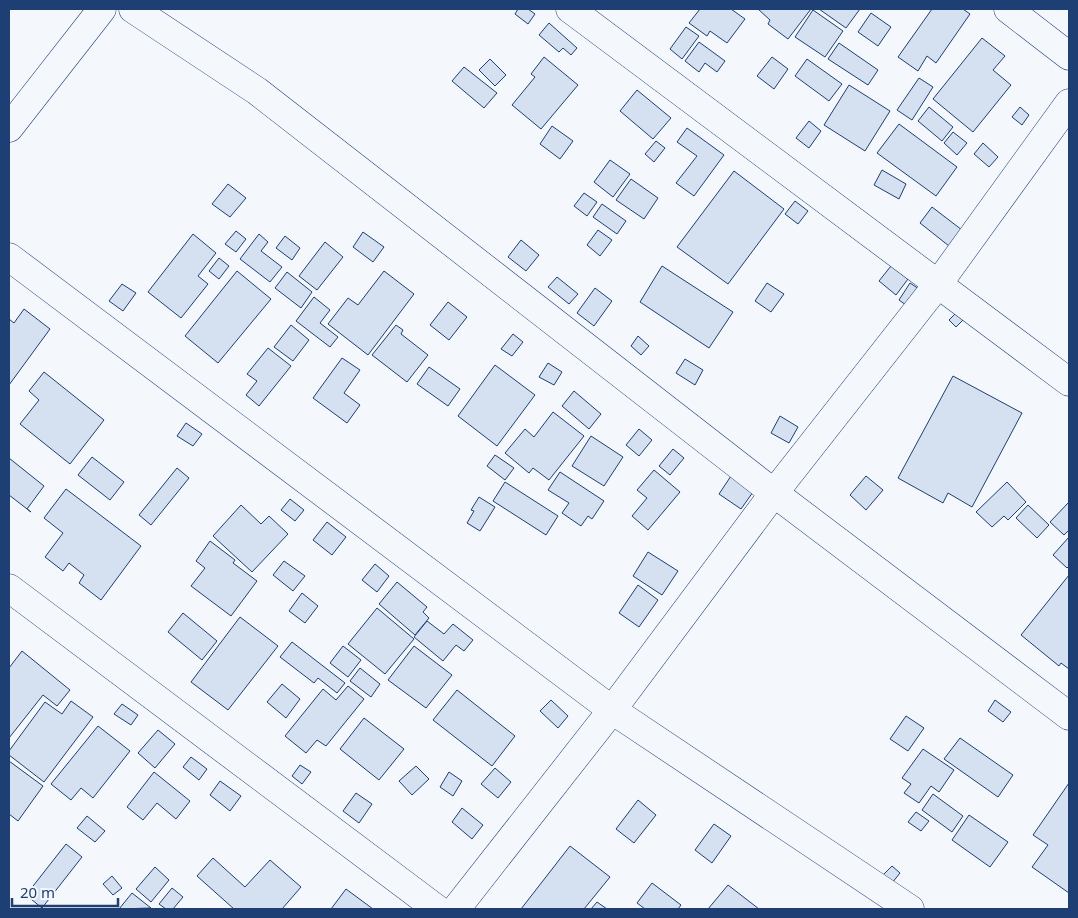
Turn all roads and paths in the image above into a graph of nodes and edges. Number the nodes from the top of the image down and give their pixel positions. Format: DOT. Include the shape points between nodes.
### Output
graph roads {
  1 [pos="102,9"];
  2 [pos="134,9"];
  3 [pos="570,9"];
  4 [pos="1008,9"];
  5 [pos="1069,56"];
  6 [pos="1069,103"];
  7 [pos="9,128"];
  8 [pos="9,257"];
  9 [pos="938,284"];
  10 [pos="1069,382"];
  11 [pos="774,493"];
  12 [pos="9,588"];
  13 [pos="612,710"];
  14 [pos="1069,716"];
  15 [pos="437,909"];
  16 [pos="456,909"];
  17 [pos="910,909"];
  1 -- 7 [label="street"];
  2 -- 11 [label="street" via="257,91"];
  3 -- 9 [label="street"];
  4 -- 5 [label="street"];
  6 -- 9 [label="street"];
  8 -- 13 [label="street"];
  9 -- 10 [label="street"];
  9 -- 11 [label="street"];
  11 -- 13 [label="street"];
  11 -- 14 [label="street"];
  12 -- 15 [label="street"];
  13 -- 16 [label="street"];
  13 -- 17 [label="street"];
}
